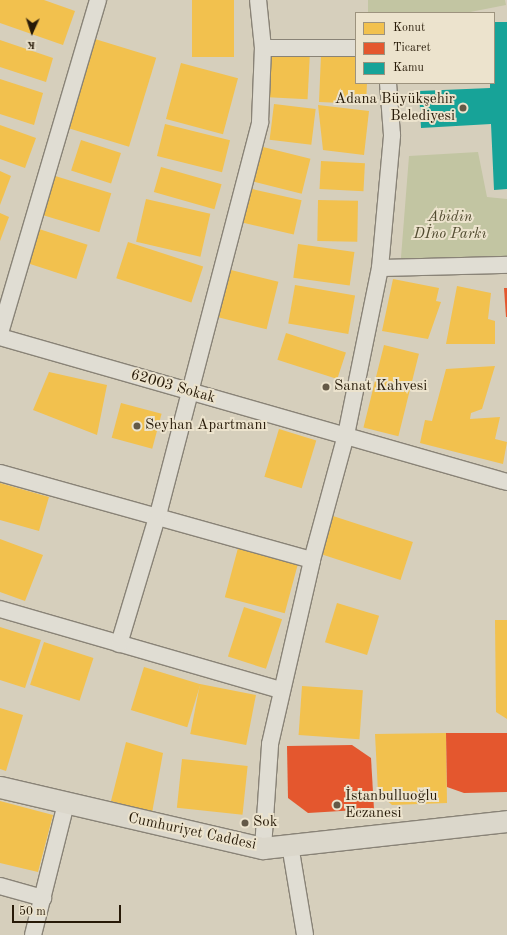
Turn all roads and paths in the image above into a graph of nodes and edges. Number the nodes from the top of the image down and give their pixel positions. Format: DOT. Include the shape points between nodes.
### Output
graph roads {
  1 [pos="98,0"];
  2 [pos="258,0"];
  3 [pos="263,48"];
  4 [pos="355,48"];
  5 [pos="388,84"];
  6 [pos="507,265"];
  7 [pos="380,268"];
  8 [pos="0,333"];
  9 [pos="0,337"];
  10 [pos="190,393"];
  11 [pos="346,435"];
  12 [pos="0,473"];
  13 [pos="507,482"];
  14 [pos="157,518"];
  15 [pos="312,560"];
  16 [pos="0,609"];
  17 [pos="119,644"];
  18 [pos="282,690"];
  19 [pos="0,787"];
  20 [pos="66,804"];
  21 [pos="507,821"];
  22 [pos="290,845"];
  23 [pos="263,848"];
  24 [pos="0,886"];
  25 [pos="43,898"];
  26 [pos="33,935"];
  27 [pos="305,935"];
  1 -- 8 [label="street"];
  2 -- 3 [label="street"];
  3 -- 4 [label="street"];
  3 -- 10 [label="street" via="260,122"];
  5 -- 7 [label="street" via="392,135"];
  6 -- 7 [label="street"];
  7 -- 11 [label="street"];
  9 -- 10 [label="street, 62003 Sokak"];
  10 -- 11 [label="street, 62003 Sokak"];
  10 -- 14 [label="street"];
  11 -- 13 [label="street, 62003 Sokak"];
  11 -- 15 [label="street"];
  12 -- 14 [label="street"];
  14 -- 15 [label="street"];
  14 -- 17 [label="street"];
  15 -- 18 [label="street"];
  16 -- 17 [label="street"];
  17 -- 18 [label="street"];
  18 -- 23 [label="street" via="270,744"];
  19 -- 20 [label="main road, Cumhuriyet Caddesi"];
  20 -- 23 [label="main road, Cumhuriyet Caddesi"];
  20 -- 25 [label="street"];
  21 -- 22 [label="main road, Cumhuriyet Caddesi"];
  22 -- 23 [label="main road, Cumhuriyet Caddesi"];
  22 -- 27 [label="street"];
  24 -- 25 [label="street"];
  25 -- 26 [label="street"];
}
